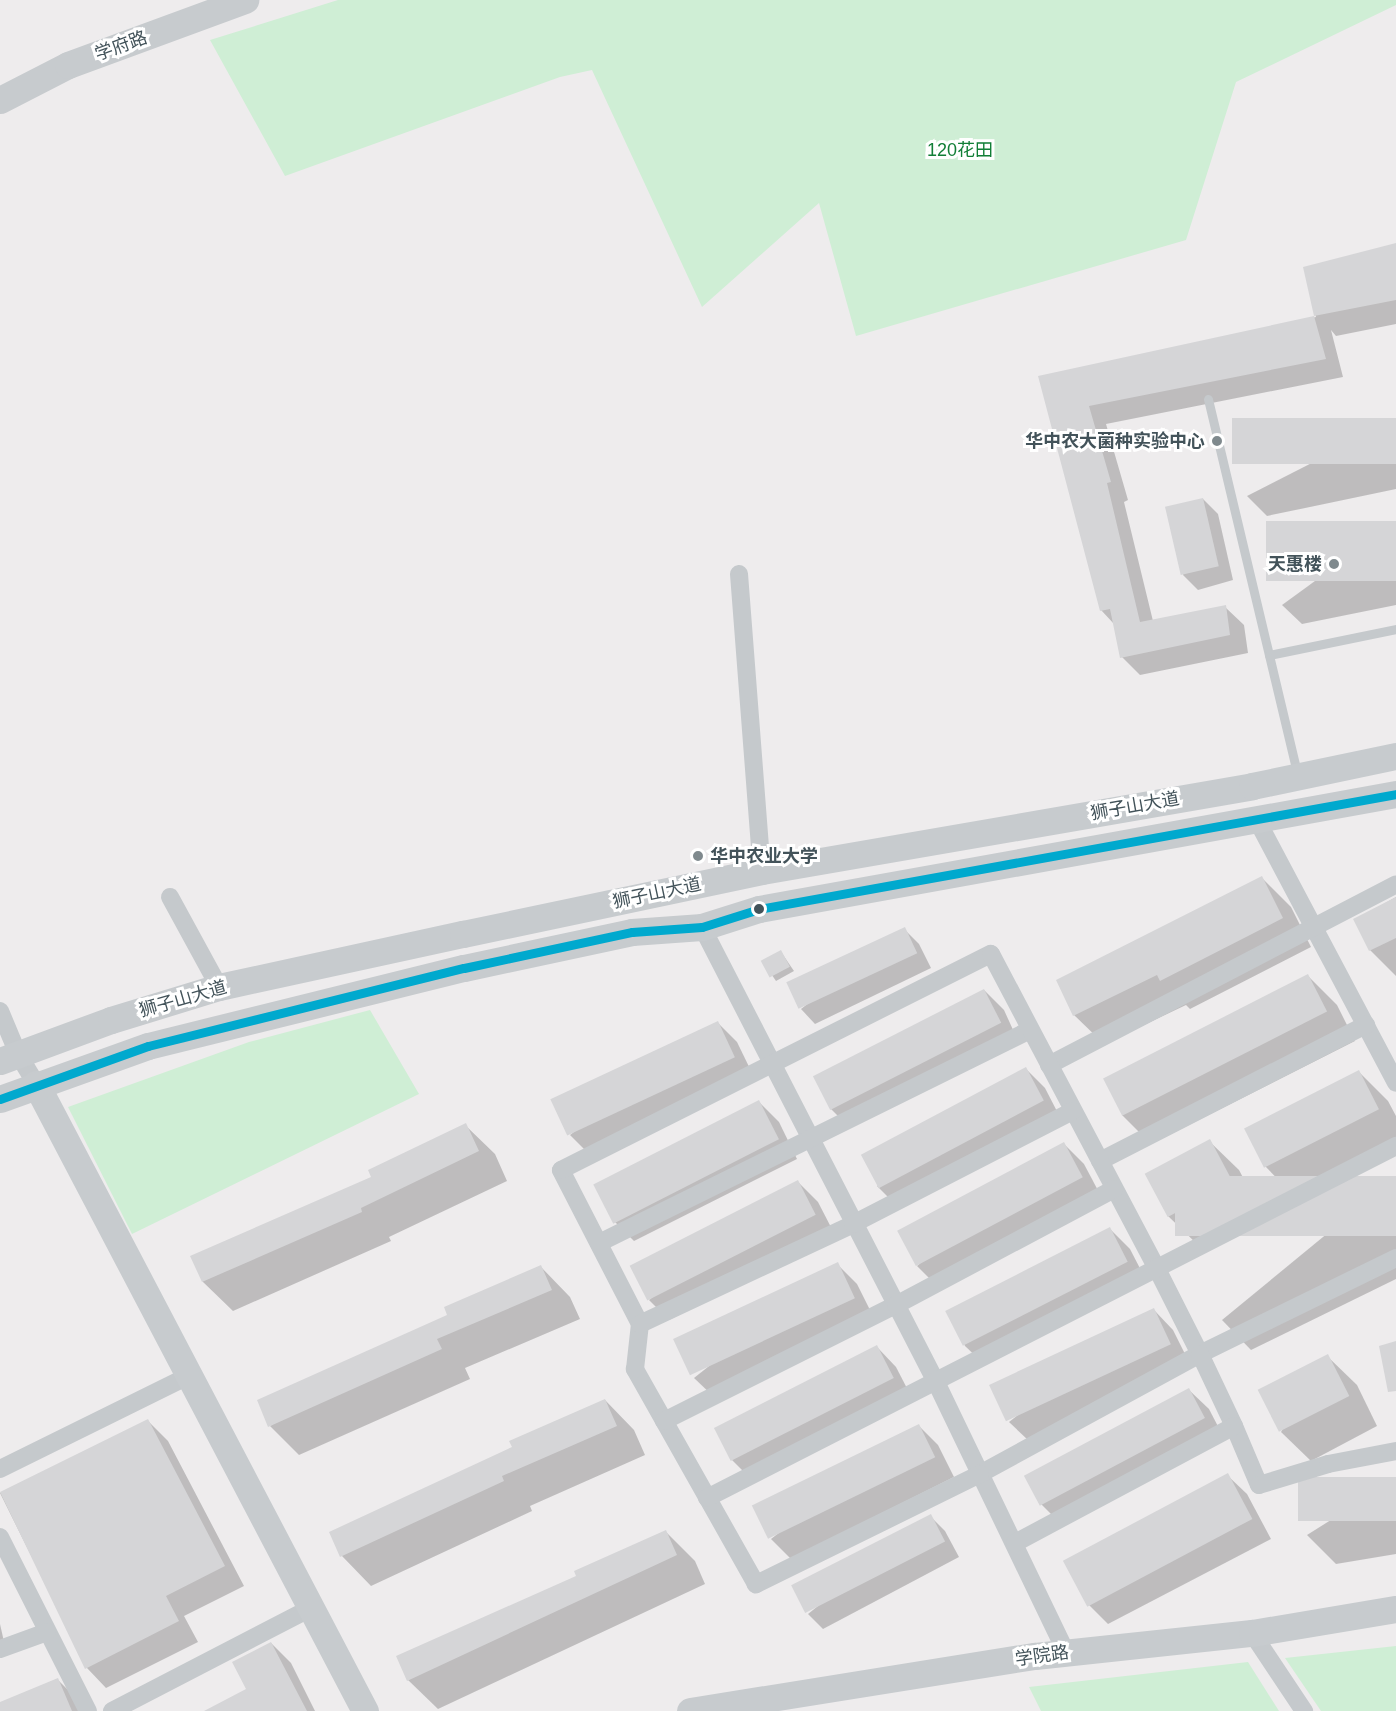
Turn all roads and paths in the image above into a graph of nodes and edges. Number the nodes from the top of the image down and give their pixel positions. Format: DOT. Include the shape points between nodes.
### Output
graph roads {
  1 [pos="245,0"];
  2 [pos="0,100"];
  3 [pos="1208,399"];
  4 [pos="739,574"];
  5 [pos="1396,629"];
  6 [pos="1269,655"];
  7 [pos="1396,756"];
  8 [pos="1298,776"];
  9 [pos="1396,794"];
  10 [pos="1258,822"];
  11 [pos="762,871"];
  12 [pos="1396,884"];
  13 [pos="170,897"];
  14 [pos="1314,926"];
  15 [pos="702,927"];
  16 [pos="219,987"];
  17 [pos="0,1011"];
  18 [pos="1366,1024"];
  19 [pos="1030,1030"];
  20 [pos="9,1058"];
  21 [pos="1048,1065"];
  22 [pos="771,1067"];
  23 [pos="1396,1083"];
  24 [pos="36,1084"];
  25 [pos="0,1099"];
  26 [pos="1073,1111"];
  27 [pos="810,1142"];
  28 [pos="1396,1146"];
  29 [pos="1100,1161"];
  30 [pos="1114,1189"];
  31 [pos="853,1224"];
  32 [pos="599,1243"];
  33 [pos="1396,1258"];
  34 [pos="1156,1267"];
  35 [pos="896,1305"];
  36 [pos="640,1324"];
  37 [pos="1200,1354"];
  38 [pos="188,1376"];
  39 [pos="936,1382"];
  40 [pos="664,1421"];
  41 [pos="1234,1425"];
  42 [pos="1396,1451"];
  43 [pos="0,1469"];
  44 [pos="980,1474"];
  45 [pos="707,1498"];
  46 [pos="0,1538"];
  47 [pos="1015,1543"];
  48 [pos="311,1608"];
  49 [pos="1396,1609"];
  50 [pos="47,1632"];
  51 [pos="1252,1633"];
  52 [pos="0,1649"];
  53 [pos="1065,1652"];
  54 [pos="88,1711"];
  55 [pos="112,1711"];
  56 [pos="364,1711"];
  57 [pos="690,1711"];
  58 [pos="1304,1711"];
  1 -- 2 [label="street, 学府路" via="68,65"];
  3 -- 6 [label="lane"];
  4 -- 11 [label="street"];
  5 -- 6 [label="lane"];
  6 -- 8 [label="lane"];
  7 -- 8 [label="street, 狮子山大道"];
  8 -- 11 [label="street, 狮子山大道"];
  9 -- 10 [label="street, 狮子山大道"];
  10 -- 14 [label="street"];
  10 -- 15 [label="street, 狮子山大道" via="759,909"];
  11 -- 16 [label="street, 狮子山大道"];
  12 -- 14 [label="street"];
  13 -- 16 [label="street"];
  14 -- 18 [label="street"];
  14 -- 21 [label="street"];
  15 -- 22 [label="street"];
  15 -- 24 [label="street, 狮子山大道" via="632,932 453,971 148,1046"];
  16 -- 20 [label="street, 狮子山大道"];
  17 -- 20 [label="street"];
  18 -- 23 [label="street"];
  18 -- 29 [label="street"];
  19 -- 21 [label="street"];
  19 -- 22 [label="street" via="991,954"];
  19 -- 27 [label="street"];
  20 -- 24 [label="street"];
  21 -- 26 [label="street"];
  22 -- 27 [label="street"];
  22 -- 32 [label="street" via="561,1170"];
  24 -- 25 [label="street, 狮子山大道"];
  24 -- 38 [label="street"];
  26 -- 29 [label="street"];
  26 -- 31 [label="street"];
  27 -- 31 [label="street"];
  27 -- 32 [label="street"];
  28 -- 34 [label="street"];
  29 -- 30 [label="street"];
  30 -- 34 [label="street"];
  30 -- 35 [label="street"];
  31 -- 35 [label="street"];
  31 -- 36 [label="street"];
  32 -- 36 [label="street"];
  33 -- 37 [label="street"];
  34 -- 37 [label="street"];
  34 -- 39 [label="street"];
  35 -- 39 [label="street"];
  35 -- 40 [label="street"];
  36 -- 40 [label="street" via="634,1369"];
  37 -- 41 [label="street"];
  37 -- 44 [label="street"];
  38 -- 43 [label="street"];
  38 -- 48 [label="street"];
  39 -- 44 [label="street"];
  39 -- 45 [label="street"];
  40 -- 45 [label="street"];
  41 -- 42 [label="street" via="1259,1485 1328,1464"];
  41 -- 47 [label="street"];
  44 -- 45 [label="street" via="756,1584"];
  44 -- 47 [label="street"];
  46 -- 50 [label="street"];
  47 -- 53 [label="street"];
  48 -- 55 [label="street"];
  48 -- 56 [label="street"];
  49 -- 51 [label="street, 学院路"];
  50 -- 52 [label="street"];
  50 -- 54 [label="street"];
  51 -- 53 [label="street, 学院路"];
  51 -- 58 [label="street"];
  53 -- 57 [label="street, 学院路"];
}
